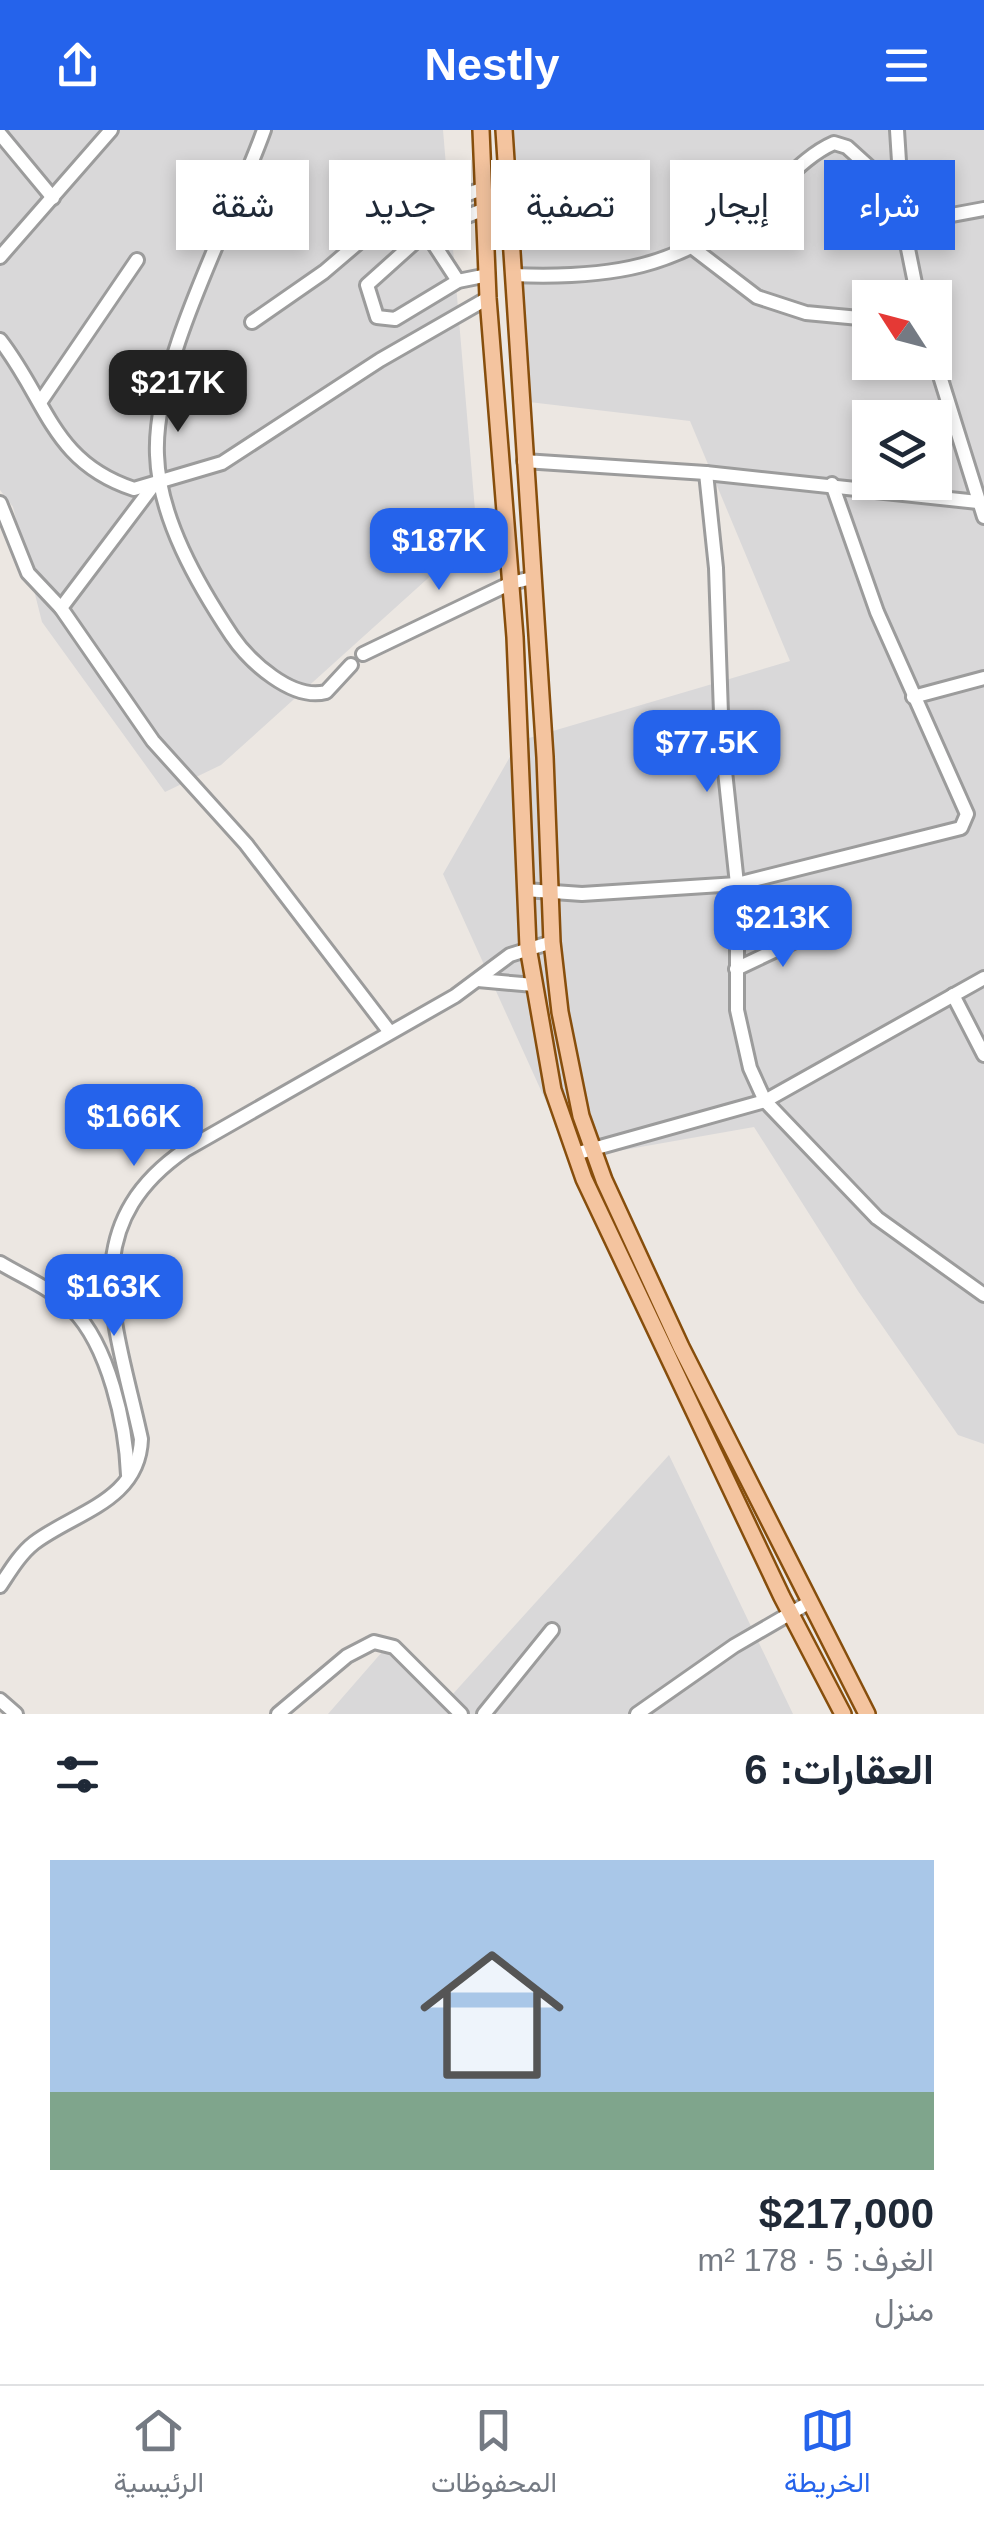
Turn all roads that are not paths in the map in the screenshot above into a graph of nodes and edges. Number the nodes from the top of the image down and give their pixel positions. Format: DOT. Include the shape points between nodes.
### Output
graph roads {
  1 [pos="110,130"];
  2 [pos="264,130"];
  3 [pos="481,130"];
  4 [pos="504,130"];
  5 [pos="897,130"];
  6 [pos="0,134"];
  7 [pos="861,160"];
  8 [pos="898,160"];
  9 [pos="804,167"];
  10 [pos="482,189"];
  11 [pos="53,198"];
  12 [pos="485,209"];
  13 [pos="984,210"];
  14 [pos="471,214"];
  15 [pos="955,215"];
  16 [pos="406,250"];
  17 [pos="438,250"];
  18 [pos="688,250"];
  19 [pos="696,250"];
  20 [pos="908,250"];
  21 [pos="0,257"];
  22 [pos="137,260"];
  23 [pos="488,275"];
  24 [pos="513,275"];
  25 [pos="458,280"];
  26 [pos="914,280"];
  27 [pos="488,298"];
  28 [pos="852,317"];
  29 [pos="252,322"];
  30 [pos="0,340"];
  31 [pos="941,380"];
  32 [pos="41,401"];
  33 [pos="524,462"];
  34 [pos="706,473"];
  35 [pos="832,484"];
  36 [pos="157,485"];
  37 [pos="978,502"];
  38 [pos="0,504"];
  39 [pos="984,516"];
  40 [pos="532,578"];
  41 [pos="511,582"];
  42 [pos="61,608"];
  43 [pos="364,654"];
  44 [pos="351,665"];
  45 [pos="984,678"];
  46 [pos="913,697"];
  47 [pos="737,884"];
  48 [pos="525,890"];
  49 [pos="549,891"];
  50 [pos="812,933"];
  51 [pos="552,942"];
  52 [pos="528,947"];
  53 [pos="736,969"];
  54 [pos="984,978"];
  55 [pos="478,980"];
  56 [pos="534,985"];
  57 [pos="953,995"];
  58 [pos="389,1031"];
  59 [pos="984,1055"];
  60 [pos="766,1101"];
  61 [pos="583,1152"];
  62 [pos="0,1263"];
  63 [pos="982,1290"];
  64 [pos="128,1478"];
  65 [pos="0,1586"];
  66 [pos="810,1602"];
  67 [pos="791,1612"];
  68 [pos="552,1630"];
  69 [pos="0,1700"];
  70 [pos="16,1714"];
  71 [pos="278,1714"];
  72 [pos="461,1714"];
  73 [pos="484,1714"];
  74 [pos="637,1714"];
  75 [pos="843,1714"];
  76 [pos="867,1714"];
  1 -- 11 [label="street"];
  2 -- 36 [label="street" via="170,376 158,424"];
  3 -- 10 [label="main road"];
  4 -- 24 [label="main road"];
  5 -- 8 [label="street"];
  6 -- 11 [label="street"];
  7 -- 9 [label="street" via="834,143"];
  10 -- 12 [label="main road"];
  10 -- 29 [label="street" via="379,225"];
  11 -- 21 [label="street"];
  12 -- 14 [label="street"];
  12 -- 23 [label="main road"];
  13 -- 15 [label="street"];
  16 -- 25 [label="street" via="367,285 376,317 394,319"];
  17 -- 25 [label="street"];
  18 -- 24 [label="street" via="608,275"];
  19 -- 28 [label="street" via="757,297"];
  20 -- 26 [label="street"];
  22 -- 32 [label="street"];
  23 -- 25 [label="street"];
  23 -- 27 [label="main road"];
  24 -- 33 [label="main road"];
  27 -- 36 [label="street" via="244,451"];
  27 -- 41 [label="main road"];
  30 -- 32 [label="street"];
  31 -- 37 [label="street"];
  32 -- 36 [label="street" via="79,460 112,482 134,489"];
  33 -- 34 [label="street"];
  33 -- 40 [label="main road"];
  34 -- 35 [label="street"];
  34 -- 47 [label="street"];
  35 -- 37 [label="street"];
  35 -- 46 [label="street"];
  36 -- 42 [label="street"];
  36 -- 44 [label="street" via="211,604 254,662 318,694"];
  37 -- 39 [label="street"];
  38 -- 42 [label="street" via="28,573"];
  40 -- 41 [label="street"];
  40 -- 49 [label="main road"];
  41 -- 43 [label="street"];
  41 -- 48 [label="main road"];
  42 -- 58 [label="street" via="153,741 246,844"];
  45 -- 46 [label="street"];
  46 -- 47 [label="street" via="967,814 961,828"];
  47 -- 49 [label="street"];
  47 -- 53 [label="street"];
  48 -- 49 [label="street"];
  48 -- 52 [label="main road"];
  49 -- 51 [label="main road"];
  50 -- 53 [label="street"];
  51 -- 52 [label="street"];
  51 -- 61 [label="main road"];
  52 -- 55 [label="street"];
  52 -- 56 [label="main road"];
  53 -- 60 [label="street" via="743,1043"];
  54 -- 57 [label="street"];
  55 -- 56 [label="street"];
  55 -- 58 [label="street"];
  56 -- 61 [label="main road" via="554,1090"];
  57 -- 59 [label="street"];
  57 -- 60 [label="street"];
  58 -- 64 [label="street" via="173,1158 124,1217 109,1272 140,1439"];
  60 -- 61 [label="street"];
  60 -- 63 [label="street" via="876,1218"];
  61 -- 66 [label="main road"];
  61 -- 67 [label="main road"];
  62 -- 64 [label="street" via="68,1304 84,1324 122,1413"];
  64 -- 65 [label="street" via="105,1503 33,1544"];
  66 -- 67 [label="street"];
  66 -- 76 [label="main road"];
  67 -- 74 [label="street"];
  67 -- 75 [label="main road"];
  68 -- 73 [label="street"];
  69 -- 70 [label="street"];
  71 -- 72 [label="street" via="374,1642 394,1646"];
}
